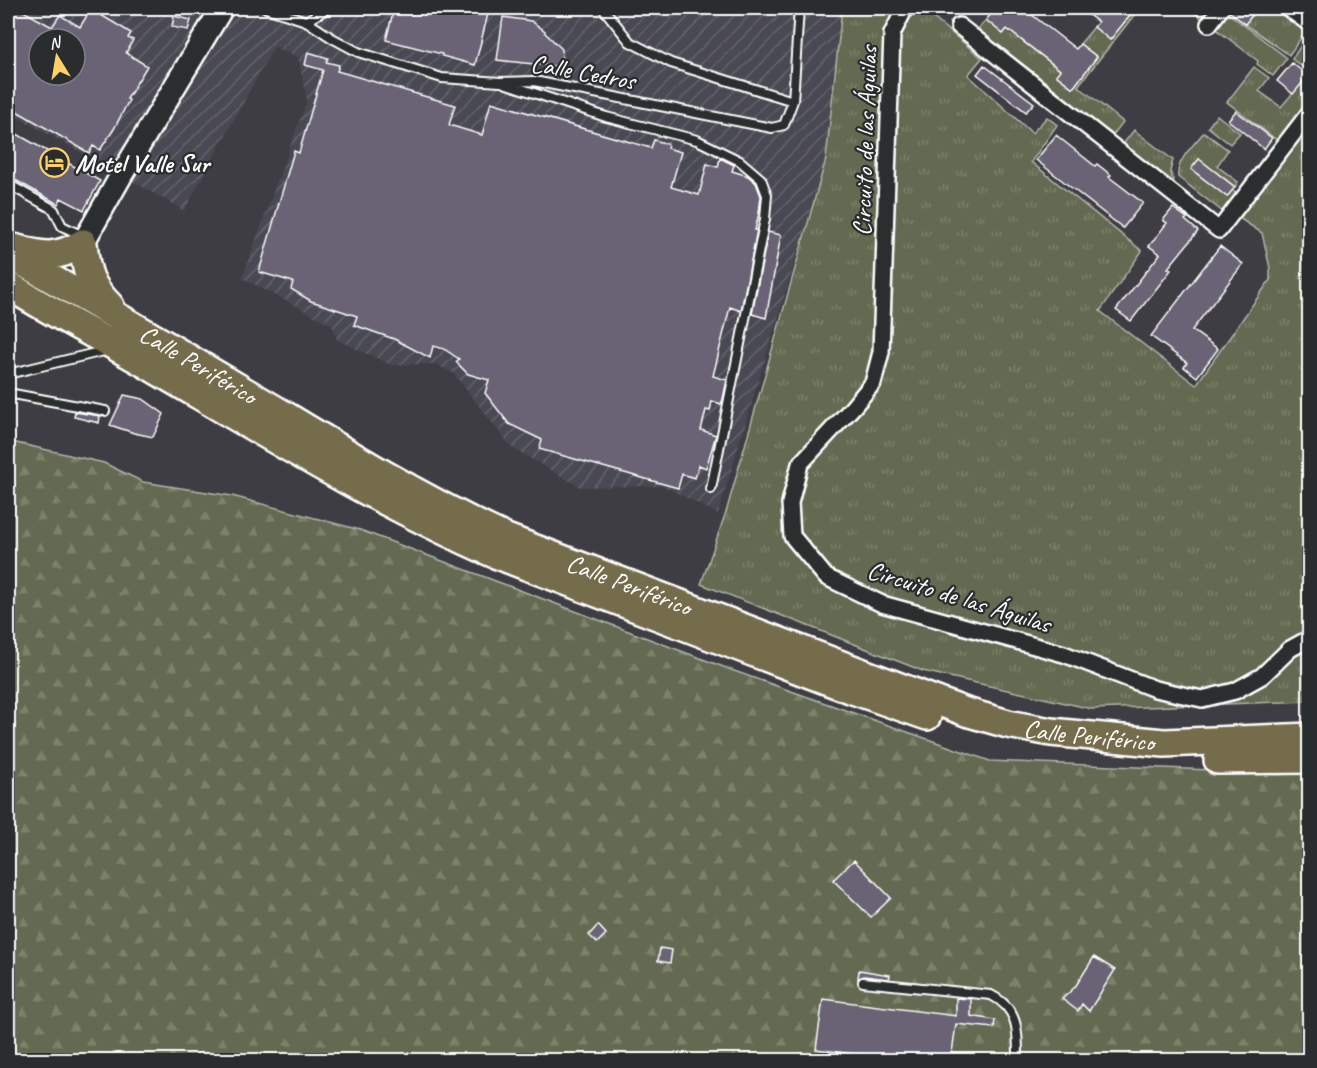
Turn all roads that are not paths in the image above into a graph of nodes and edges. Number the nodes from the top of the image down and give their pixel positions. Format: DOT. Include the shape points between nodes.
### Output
graph roads {
  1 [pos="222,8"];
  2 [pos="266,8"];
  3 [pos="328,8"];
  4 [pos="603,8"];
  5 [pos="799,8"];
  6 [pos="905,8"];
  7 [pos="1221,8"];
  8 [pos="1288,8"];
  9 [pos="306,21"];
  10 [pos="1209,24"];
  11 [pos="1310,24"];
  12 [pos="959,26"];
  13 [pos="500,82"];
  14 [pos="793,100"];
  15 [pos="1310,112"];
  16 [pos="8,184"];
  17 [pos="85,240"];
  18 [pos="8,246"];
  19 [pos="8,254"];
  20 [pos="12,290"];
  21 [pos="118,315"];
  22 [pos="117,348"];
  23 [pos="8,374"];
  24 [pos="8,393"];
  25 [pos="105,411"];
  26 [pos="711,489"];
  27 [pos="1310,638"];
  28 [pos="1310,737"];
  29 [pos="1310,759"];
  30 [pos="863,982"];
  31 [pos="1018,1060"];
  1 -- 17 [label="street"];
  2 -- 9 [label="lane, Calle Cedros"];
  3 -- 9 [label="lane"];
  4 -- 14 [label="lane" via="630,42 671,63"];
  5 -- 14 [label="lane, Calle Cedros"];
  6 -- 27 [label="street, Circuito de las Águilas" via="892,34 881,352 873,383 800,464 790,503 792,536 826,577 882,604 1064,654 1155,689 1202,699 1234,691 1262,676 1290,649"];
  7 -- 10 [label="street"];
  8 -- 11 [label="street"];
  9 -- 13 [label="lane, Calle Cedros" via="358,51 442,78"];
  12 -- 15 [label="street" via="1219,230"];
  13 -- 14 [label="lane, Calle Cedros" via="534,81 772,128 784,125"];
  13 -- 26 [label="lane" via="606,117 697,140 740,160 761,179 767,195 765,219"];
  16 -- 17 [label="lane" via="54,210 62,226"];
  17 -- 18 [label="highway" via="68,252 48,256"];
  17 -- 21 [label="highway" via="90,282"];
  19 -- 21 [label="highway, Calle Periférico"];
  20 -- 22 [label="highway, Calle Periférico"];
  21 -- 28 [label="highway, Calle Periférico" via="458,516 515,542 966,712 1051,732 1164,743"];
  22 -- 23 [label="lane"];
  22 -- 29 [label="highway, Calle Periférico" via="324,469 449,534 902,708 1050,751 1159,761"];
  24 -- 25 [label="lane"];
  30 -- 31 [label="lane" via="991,995 1002,1000 1013,1015 1018,1033"];
}
